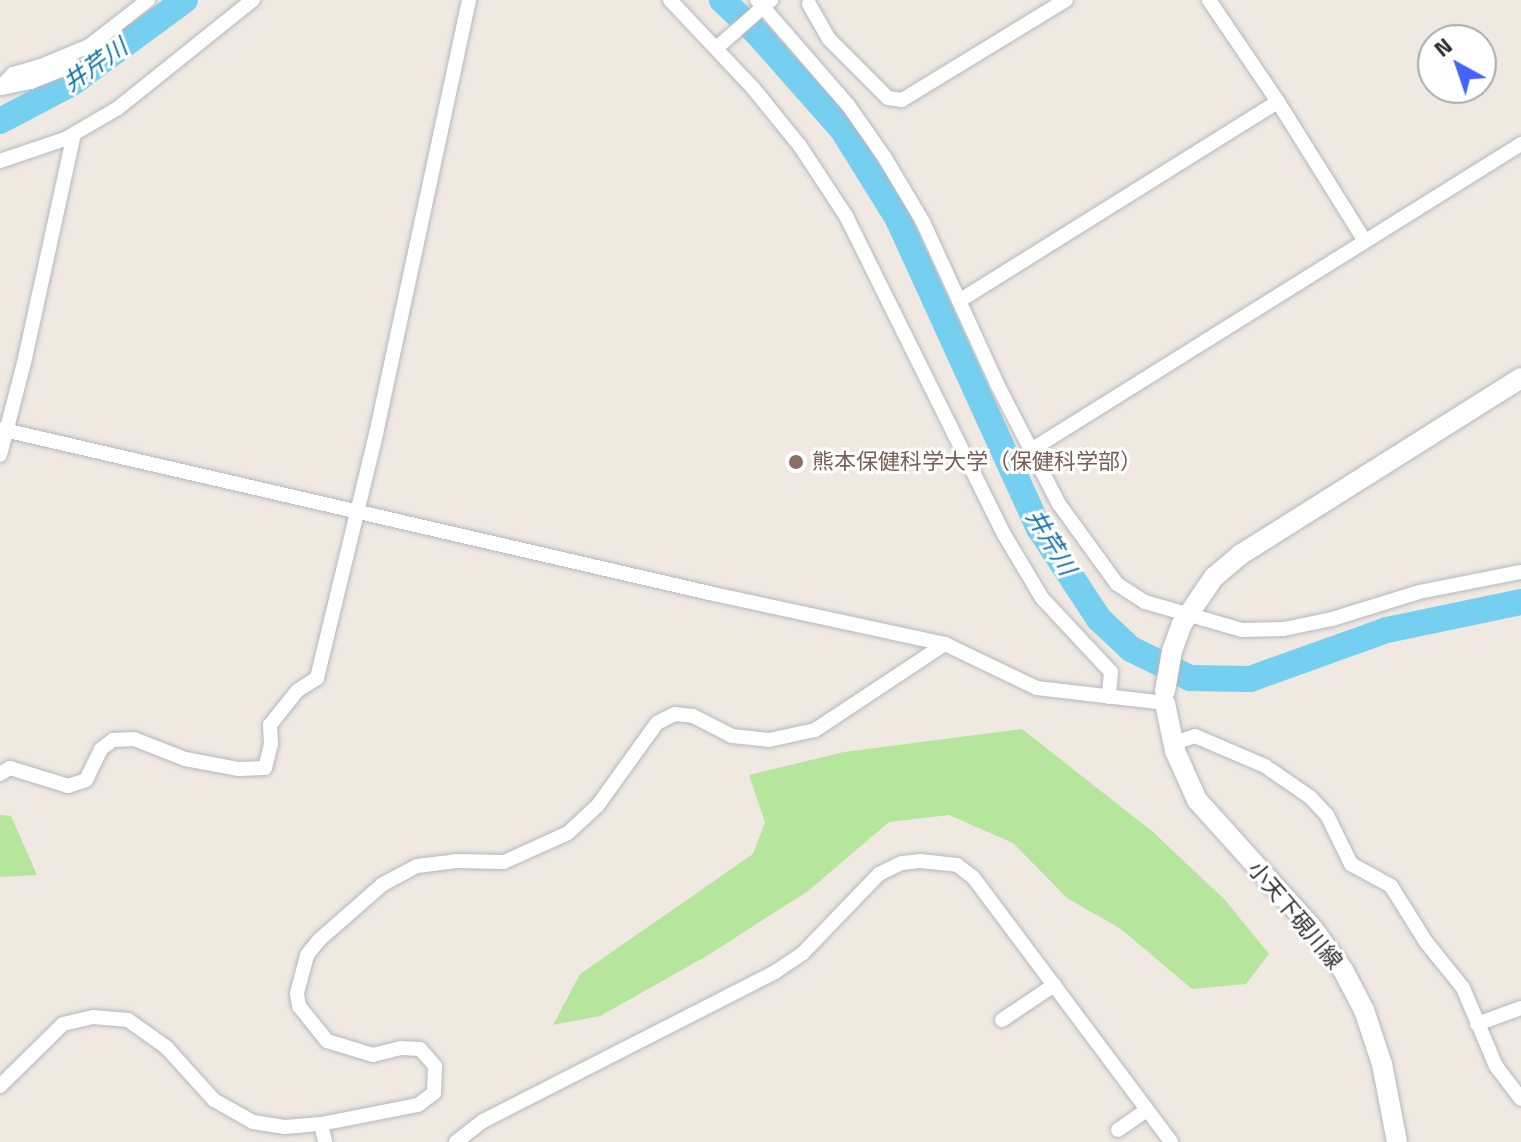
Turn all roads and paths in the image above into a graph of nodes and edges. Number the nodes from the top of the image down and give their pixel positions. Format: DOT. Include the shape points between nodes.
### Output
graph roads {
  1 [pos="148,0"];
  2 [pos="253,0"];
  3 [pos="469,0"];
  4 [pos="670,0"];
  5 [pos="1209,0"];
  6 [pos="812,1"];
  7 [pos="1056,3"];
  8 [pos="762,4"];
  9 [pos="723,42"];
  10 [pos="73,65"];
  11 [pos="1,88"];
  12 [pos="1278,102"];
  13 [pos="74,134"];
  14 [pos="1521,144"];
  15 [pos="0,161"];
  16 [pos="1365,241"];
  17 [pos="959,301"];
  18 [pos="1521,378"];
  19 [pos="2,430"];
  20 [pos="1031,450"];
  21 [pos="0,455"];
  22 [pos="355,511"];
  23 [pos="1521,572"];
  24 [pos="1184,619"];
  25 [pos="945,644"];
  26 [pos="1166,691"];
  27 [pos="1109,697"];
  28 [pos="1174,743"];
  29 [pos="0,774"];
  30 [pos="1054,985"];
  31 [pos="1521,1008"];
  32 [pos="1002,1020"];
  33 [pos="1477,1024"];
  34 [pos="0,1086"];
  35 [pos="1521,1099"];
  36 [pos="1147,1110"];
  37 [pos="321,1124"];
  38 [pos="1118,1130"];
  39 [pos="325,1142"];
  40 [pos="456,1142"];
  41 [pos="1171,1142"];
  42 [pos="1397,1142"];
  1 -- 11 [label="street" via="89,46 13,74"];
  2 -- 13 [label="street" via="118,108"];
  3 -- 22 [label="street"];
  4 -- 27 [label="street" via="753,88 846,216 1005,536 1042,598 1111,672"];
  5 -- 12 [label="street"];
  6 -- 7 [label="street" via="829,39 888,98 902,100"];
  8 -- 9 [label="street"];
  8 -- 17 [label="street" via="848,105 885,158 923,222"];
  10 -- 11 [label="street"];
  12 -- 16 [label="street"];
  12 -- 17 [label="street"];
  13 -- 15 [label="street"];
  13 -- 19 [label="street" via="24,363"];
  14 -- 16 [label="street"];
  16 -- 20 [label="street"];
  17 -- 20 [label="street"];
  18 -- 24 [label="main road, 小天下硯川線" via="1240,555 1214,577"];
  19 -- 21 [label="street"];
  19 -- 22 [label="street"];
  20 -- 24 [label="street" via="1059,504 1117,584"];
  22 -- 25 [label="street"];
  22 -- 29 [label="street" via="317,678 297,691 270,725 265,768 185,759 134,739 113,740 101,749 86,780 68,786 10,768"];
  23 -- 24 [label="street" via="1419,592 1284,629 1242,630"];
  24 -- 26 [label="main road, 小天下硯川線"];
  25 -- 27 [label="street" via="1037,688"];
  25 -- 37 [label="street" via="815,730 769,740 732,736 693,716 675,714 657,723 598,805 568,833 504,862 417,866 383,884 307,955 299,1006 327,1041 373,1055 420,1049 435,1066 434,1093 418,1105"];
  26 -- 27 [label="street"];
  26 -- 28 [label="main road, 小天下硯川線"];
  28 -- 33 [label="street" via="1195,736 1265,766 1310,797 1327,815 1351,864 1391,886 1463,988"];
  28 -- 42 [label="main road, 小天下硯川線" via="1197,800 1343,970 1364,1010 1382,1064"];
  30 -- 32 [label="street"];
  30 -- 36 [label="street"];
  30 -- 40 [label="street" via="973,877 957,865 937,861 902,863 879,874 803,953 775,972 483,1121"];
  31 -- 33 [label="street"];
  33 -- 35 [label="street" via="1496,1066"];
  34 -- 37 [label="street" via="63,1024 93,1017 128,1020 166,1047 214,1100 253,1122 285,1127"];
  36 -- 38 [label="street"];
  36 -- 41 [label="street"];
  37 -- 39 [label="street"];
}
